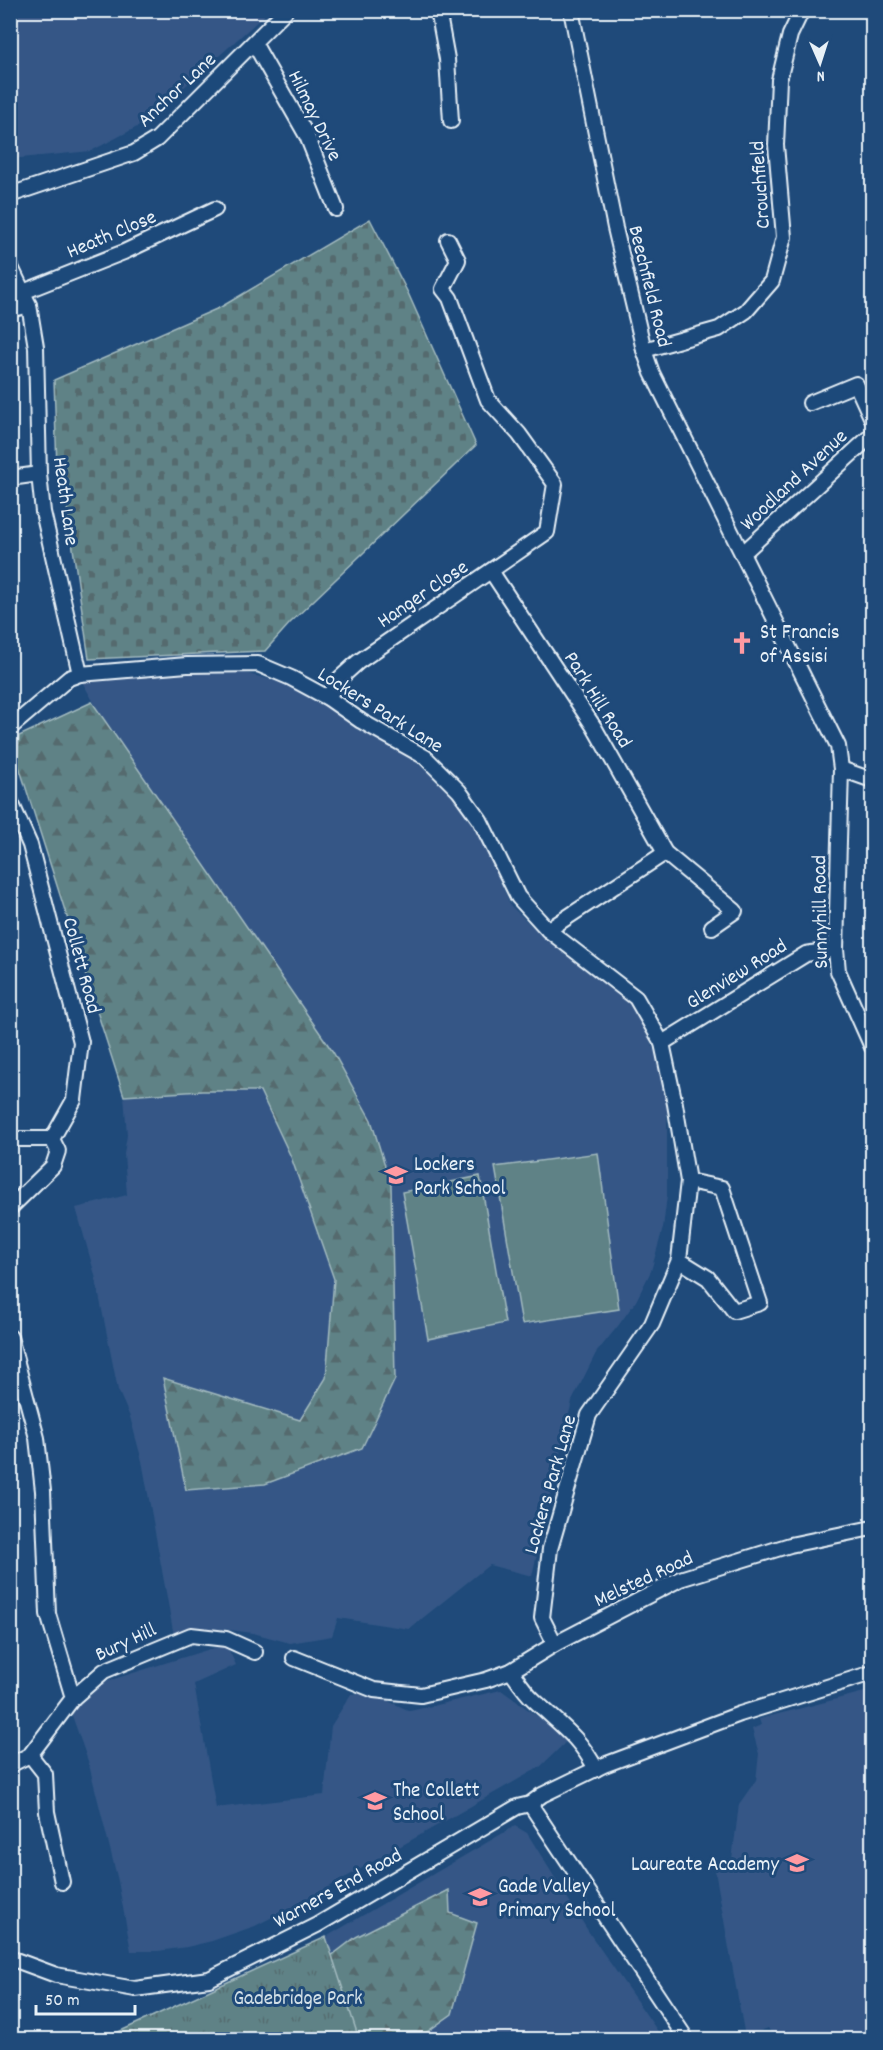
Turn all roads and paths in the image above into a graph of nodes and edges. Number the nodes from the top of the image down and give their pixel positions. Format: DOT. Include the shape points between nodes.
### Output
graph roads {
  1 [pos="286,10"];
  2 [pos="438,10"];
  3 [pos="572,10"];
  4 [pos="802,10"];
  5 [pos="255,43"];
  6 [pos="451,121"];
  7 [pos="10,195"];
  8 [pos="336,208"];
  9 [pos="215,209"];
  10 [pos="448,240"];
  11 [pos="10,265"];
  12 [pos="26,299"];
  13 [pos="10,310"];
  14 [pos="644,350"];
  15 [pos="810,403"];
  16 [pos="873,419"];
  17 [pos="873,435"];
  18 [pos="39,474"];
  19 [pos="10,478"];
  20 [pos="742,554"];
  21 [pos="491,571"];
  22 [pos="80,674"];
  23 [pos="328,698"];
  24 [pos="10,728"];
  25 [pos="841,769"];
  26 [pos="873,780"];
  27 [pos="10,800"];
  28 [pos="665,853"];
  29 [pos="712,927"];
  30 [pos="548,930"];
  31 [pos="836,949"];
  32 [pos="662,1044"];
  33 [pos="873,1047"];
  34 [pos="10,1139"];
  35 [pos="52,1139"];
  36 [pos="688,1180"];
  37 [pos="10,1208"];
  38 [pos="679,1260"];
  39 [pos="10,1337"];
  40 [pos="873,1528"];
  41 [pos="555,1644"];
  42 [pos="255,1652"];
  43 [pos="294,1658"];
  44 [pos="511,1671"];
  45 [pos="873,1673"];
  46 [pos="73,1698"];
  47 [pos="30,1755"];
  48 [pos="10,1765"];
  49 [pos="596,1768"];
  50 [pos="530,1804"];
  51 [pos="62,1882"];
  52 [pos="10,1958"];
  53 [pos="687,2040"];
  1 -- 5 [label="street, Anchor Lane"];
  2 -- 6 [label="street" via="447,59"];
  3 -- 14 [label="street, Beechfield Road" via="615,228"];
  4 -- 14 [label="street, Crouchfield" via="790,35 779,80 776,145 784,237 772,281 746,311 719,330"];
  5 -- 7 [label="street, Anchor Lane" via="157,139 134,153"];
  5 -- 8 [label="street, Hilmay Drive" via="307,136"];
  9 -- 12 [label="street, Heath Close"];
  10 -- 21 [label="street, Hanger Close" via="458,261 443,289 450,298 489,400 555,484 547,532"];
  11 -- 12 [label="street, Heath Lane"];
  12 -- 13 [label="street, Heath Close"];
  12 -- 18 [label="street, Heath Lane" via="36,347"];
  14 -- 20 [label="street, Beechfield Road"];
  15 -- 16 [label="street" via="856,384"];
  17 -- 20 [label="street, Woodland Avenue"];
  18 -- 19 [label="street"];
  18 -- 22 [label="street, Heath Lane" via="43,512"];
  20 -- 25 [label="street" via="838,746"];
  21 -- 23 [label="street, Hanger Close" via="358,662 338,680"];
  21 -- 28 [label="street, Park Hill Road" via="594,727"];
  22 -- 23 [label="street, Lockers Park Lane" via="258,664"];
  22 -- 24 [label="street, Lockers Park Lane" via="69,678"];
  23 -- 30 [label="street, Lockers Park Lane" via="425,757 459,791 480,820 518,897"];
  25 -- 26 [label="street"];
  25 -- 31 [label="street, Sunnyhill Road"];
  27 -- 35 [label="street, Collett Road" via="30,845 81,1042 74,1100"];
  28 -- 29 [label="street, Park Hill Road" via="735,910"];
  28 -- 30 [label="street"];
  30 -- 32 [label="street, Lockers Park Lane" via="636,998"];
  31 -- 32 [label="street, Glenview Road" via="807,954"];
  31 -- 33 [label="street, Sunnyhill Road" via="838,971"];
  32 -- 36 [label="street, Lockers Park Lane"];
  34 -- 35 [label="street"];
  35 -- 37 [label="street" via="58,1151 52,1166"];
  36 -- 38 [label="street, Lockers Park Lane"];
  36 -- 38 [label="street" via="722,1188 760,1303 734,1311 708,1278"];
  38 -- 41 [label="street, Lockers Park Lane" via="652,1324 589,1415 550,1549 542,1618"];
  39 -- 46 [label="street" via="37,1438 48,1614"];
  40 -- 41 [label="street, Melsted Road" via="790,1545 680,1579"];
  41 -- 44 [label="street, Melsted Road"];
  42 -- 46 [label="street, Bury Hill" via="226,1639 191,1635 104,1671"];
  43 -- 44 [label="street" via="374,1689 421,1695"];
  44 -- 49 [label="street" via="531,1699 586,1749"];
  45 -- 49 [label="street, Warners End Road" via="740,1714"];
  46 -- 47 [label="street, Bury Hill"];
  47 -- 48 [label="street, Bury Hill"];
  47 -- 51 [label="street" via="45,1774 47,1812"];
  49 -- 50 [label="street, Warners End Road"];
  50 -- 52 [label="street, Warners End Road" via="517,1807 317,1925 209,1978 135,1989 56,1975"];
  50 -- 53 [label="street"];
}
